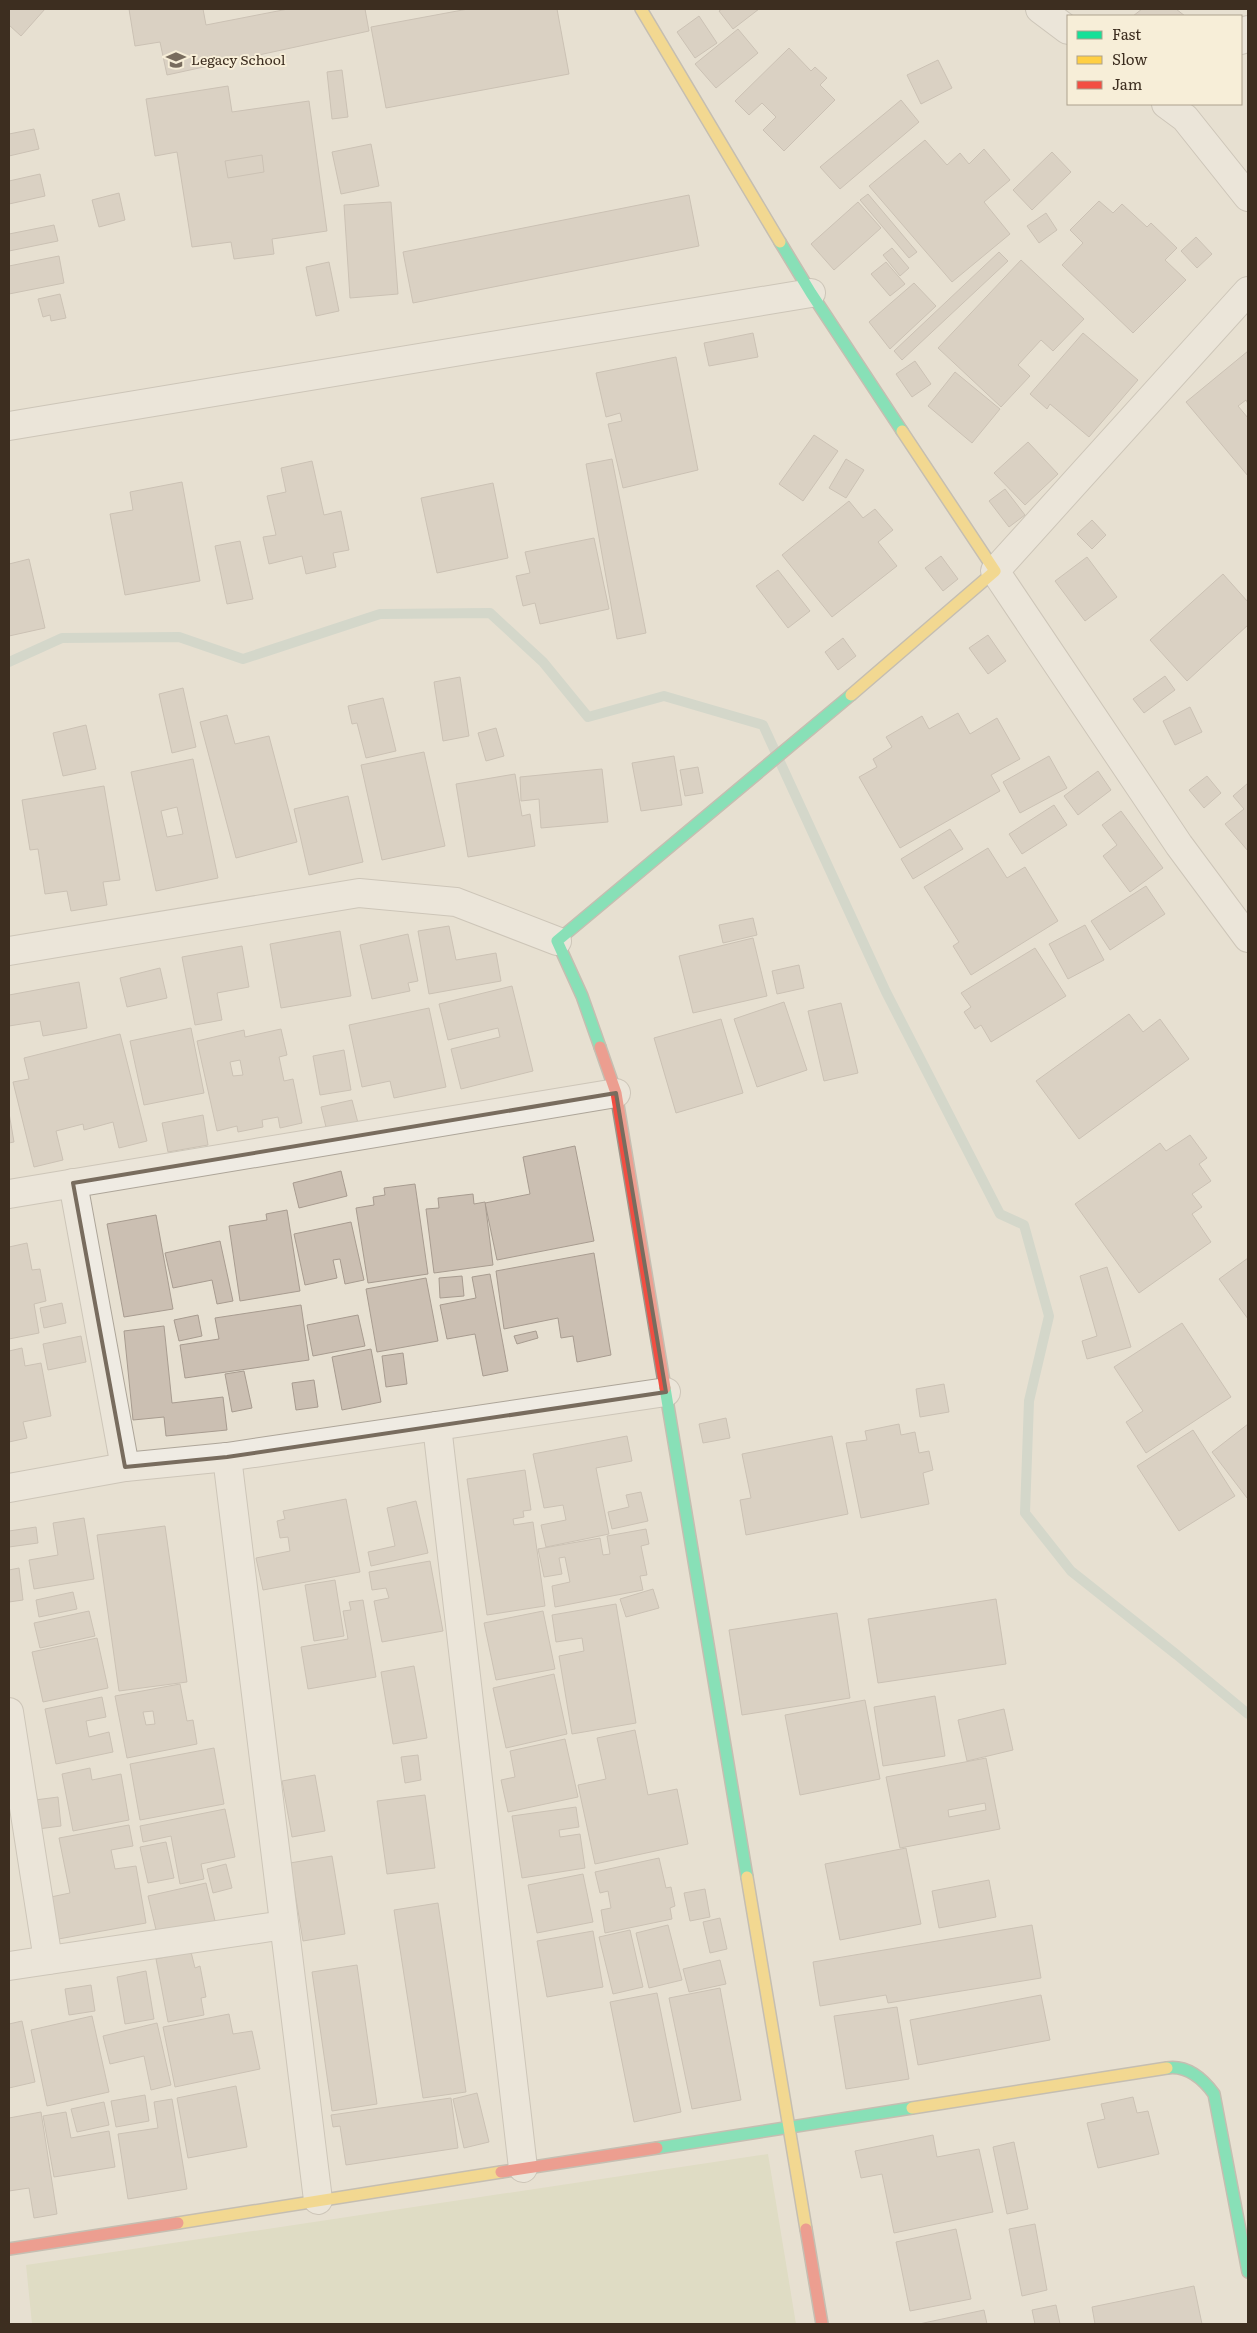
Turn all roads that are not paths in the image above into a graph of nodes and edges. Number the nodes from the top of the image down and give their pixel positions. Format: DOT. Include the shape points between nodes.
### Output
graph roads {
  1 [pos="641,9"];
  2 [pos="1040,9"];
  3 [pos="1067,29"];
  4 [pos="1182,108"];
  5 [pos="1248,197"];
  6 [pos="1248,290"];
  7 [pos="811,292"];
  8 [pos="9,426"];
  9 [pos="995,572"];
  10 [pos="1248,938"];
  11 [pos="557,941"];
  12 [pos="9,950"];
  13 [pos="616,1093"];
  14 [pos="73,1183"];
  15 [pos="9,1194"];
  16 [pos="666,1392"];
  17 [pos="437,1426"];
  18 [pos="227,1457"];
  19 [pos="125,1466"];
  20 [pos="9,1488"];
  21 [pos="9,1712"];
  22 [pos="284,1924"];
  23 [pos="48,1960"];
  24 [pos="9,1966"];
  25 [pos="790,2126"];
  26 [pos="523,2168"];
  27 [pos="318,2200"];
  28 [pos="9,2248"];
  29 [pos="1248,2272"];
  30 [pos="822,2324"];
  1 -- 7 [label="street"];
  2 -- 3 [label="street"];
  4 -- 5 [label="street"];
  6 -- 9 [label="street"];
  7 -- 8 [label="street"];
  7 -- 9 [label="street"];
  9 -- 10 [label="street" via="1179,845"];
  9 -- 11 [label="street"];
  11 -- 12 [label="street" via="456,902 359,893"];
  11 -- 13 [label="street" via="582,996"];
  13 -- 14 [label="street"];
  13 -- 16 [label="street"];
  14 -- 15 [label="street"];
  14 -- 19 [label="street"];
  16 -- 17 [label="street"];
  16 -- 25 [label="street"];
  17 -- 18 [label="street"];
  17 -- 26 [label="street"];
  18 -- 19 [label="street"];
  18 -- 22 [label="street"];
  19 -- 20 [label="street"];
  21 -- 23 [label="street"];
  22 -- 23 [label="street"];
  22 -- 27 [label="street"];
  23 -- 24 [label="street"];
  25 -- 26 [label="street"];
  25 -- 29 [label="street" via="1173,2067 1200,2076 1214,2094"];
  25 -- 30 [label="street"];
  26 -- 27 [label="street"];
  27 -- 28 [label="street"];
}
